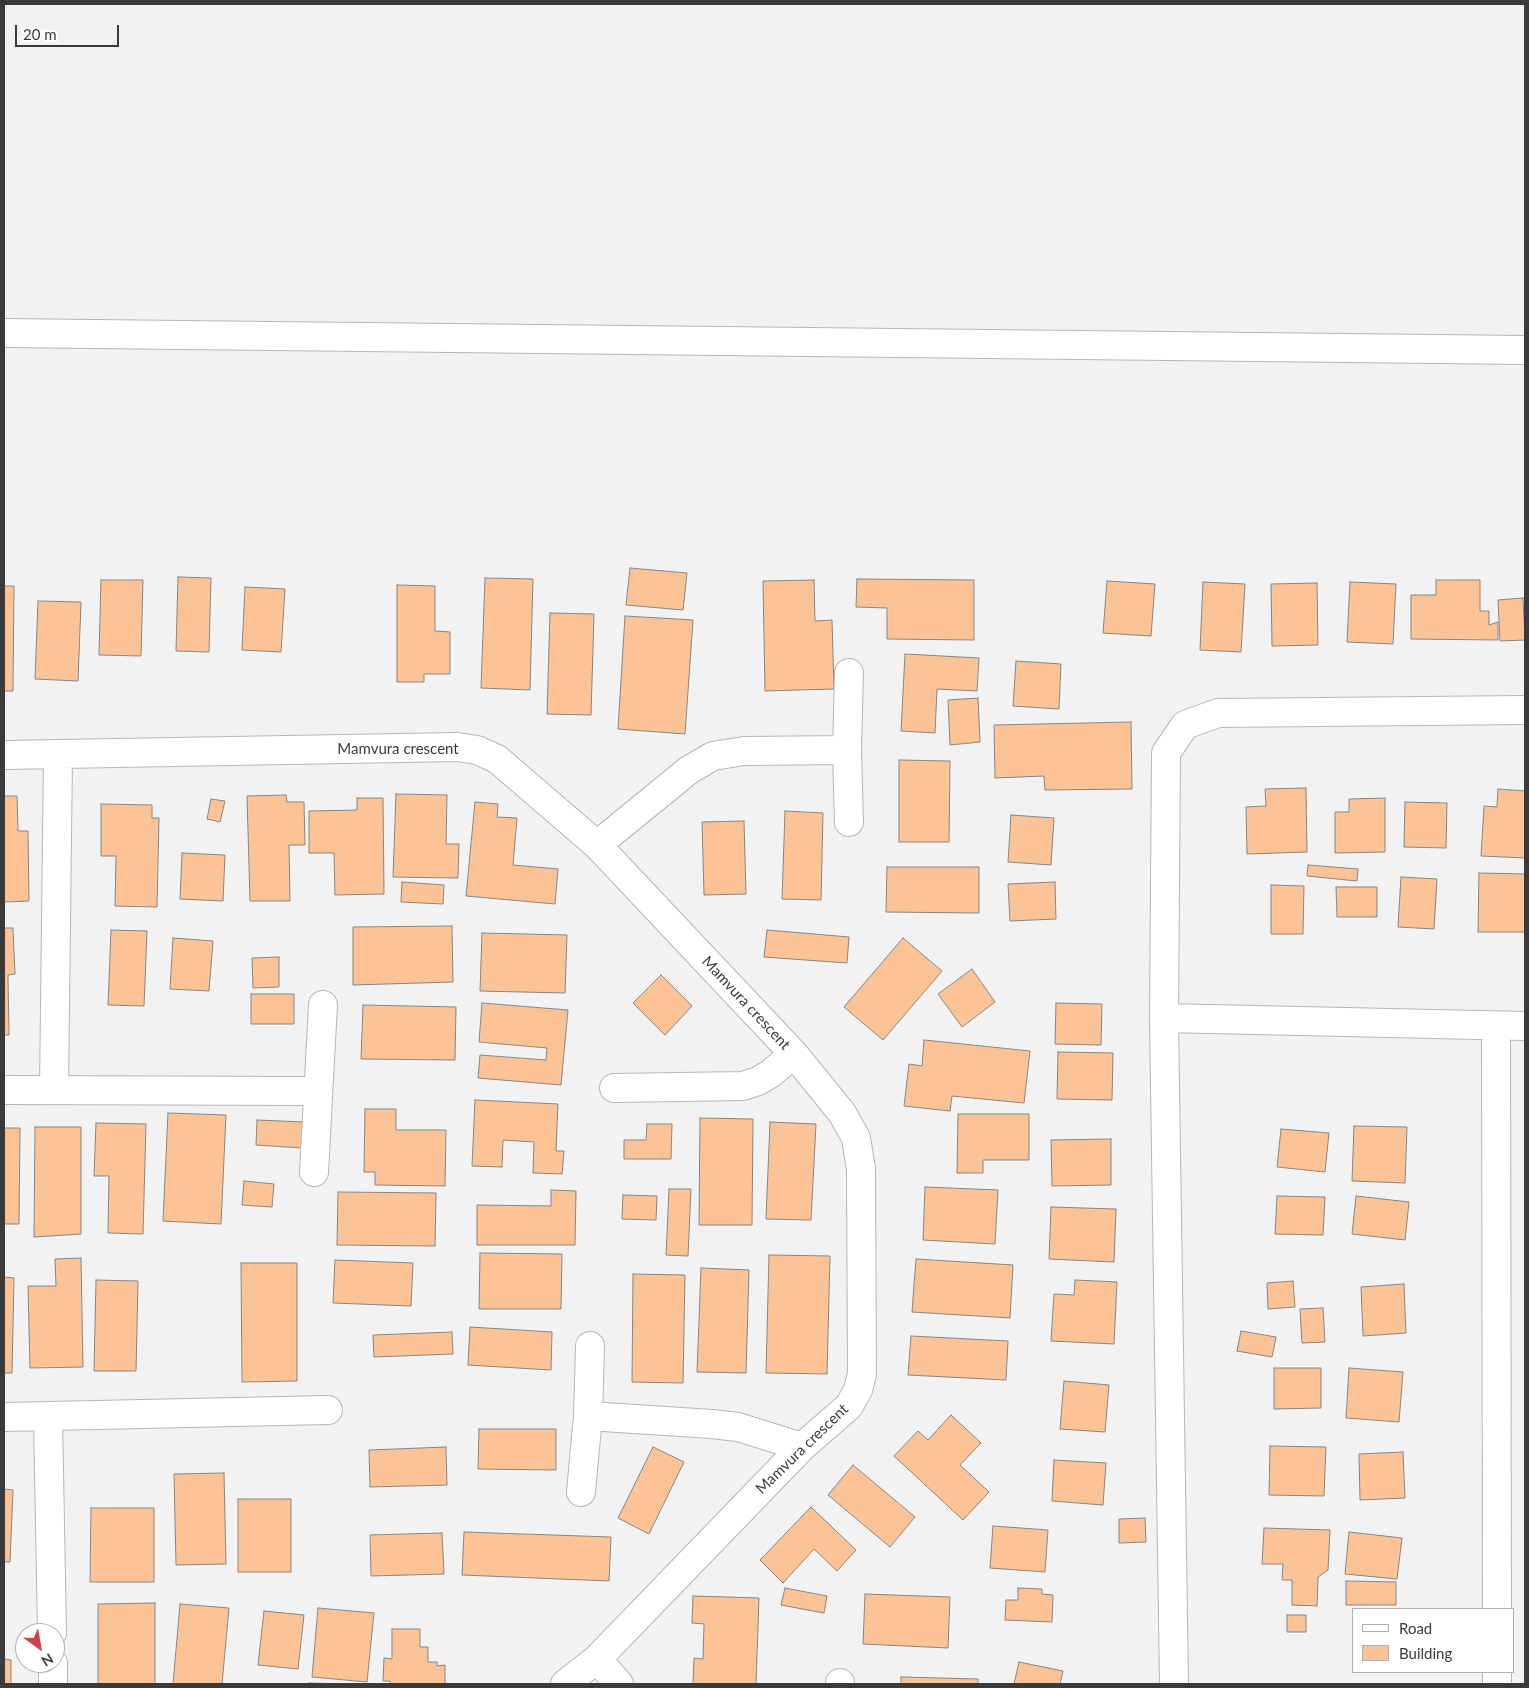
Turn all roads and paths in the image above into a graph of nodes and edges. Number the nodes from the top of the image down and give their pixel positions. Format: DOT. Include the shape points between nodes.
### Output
graph roads {
  1 [pos="4,333"];
  2 [pos="1525,350"];
  3 [pos="849,673"];
  4 [pos="1525,710"];
  5 [pos="847,750"];
  6 [pos="4,755"];
  7 [pos="58,755"];
  8 [pos="849,822"];
  9 [pos="597,845"];
  10 [pos="323,1005"];
  11 [pos="1164,1018"];
  12 [pos="1525,1026"];
  13 [pos="1496,1027"];
  14 [pos="794,1054"];
  15 [pos="614,1088"];
  16 [pos="4,1090"];
  17 [pos="54,1090"];
  18 [pos="317,1091"];
  19 [pos="314,1172"];
  20 [pos="590,1346"];
  21 [pos="328,1410"];
  22 [pos="588,1416"];
  23 [pos="4,1417"];
  24 [pos="48,1417"];
  25 [pos="802,1447"];
  26 [pos="581,1492"];
  27 [pos="1496,1608"];
  28 [pos="52,1623"];
  29 [pos="597,1659"];
  30 [pos="565,1684"];
  31 [pos="619,1684"];
  32 [pos="1174,1684"];
  1 -- 2 [label="street"];
  3 -- 5 [label="street"];
  4 -- 11 [label="street" via="1218,713 1185,726 1166,753"];
  5 -- 8 [label="street"];
  5 -- 9 [label="street" via="744,751 713,756 689,770"];
  6 -- 7 [label="street, Mamvura crescent"];
  7 -- 9 [label="street, Mamvura crescent" via="457,747 477,750 496,759"];
  7 -- 17 [label="street"];
  9 -- 14 [label="street, Mamvura crescent"];
  10 -- 18 [label="street"];
  11 -- 13 [label="street"];
  11 -- 32 [label="street"];
  12 -- 13 [label="street"];
  13 -- 27 [label="street"];
  14 -- 15 [label="street" via="770,1074 743,1086"];
  14 -- 25 [label="street, Mamvura crescent" via="842,1113 856,1138 861,1169 862,1374 849,1406"];
  16 -- 17 [label="street"];
  17 -- 18 [label="street"];
  18 -- 19 [label="street"];
  20 -- 22 [label="street"];
  21 -- 24 [label="street"];
  22 -- 25 [label="street" via="738,1427"];
  22 -- 26 [label="street"];
  23 -- 24 [label="street"];
  24 -- 28 [label="street"];
  25 -- 29 [label="street, Mamvura crescent"];
  29 -- 30 [label="street, Mamvura crescent"];
  29 -- 31 [label="street"];
}
